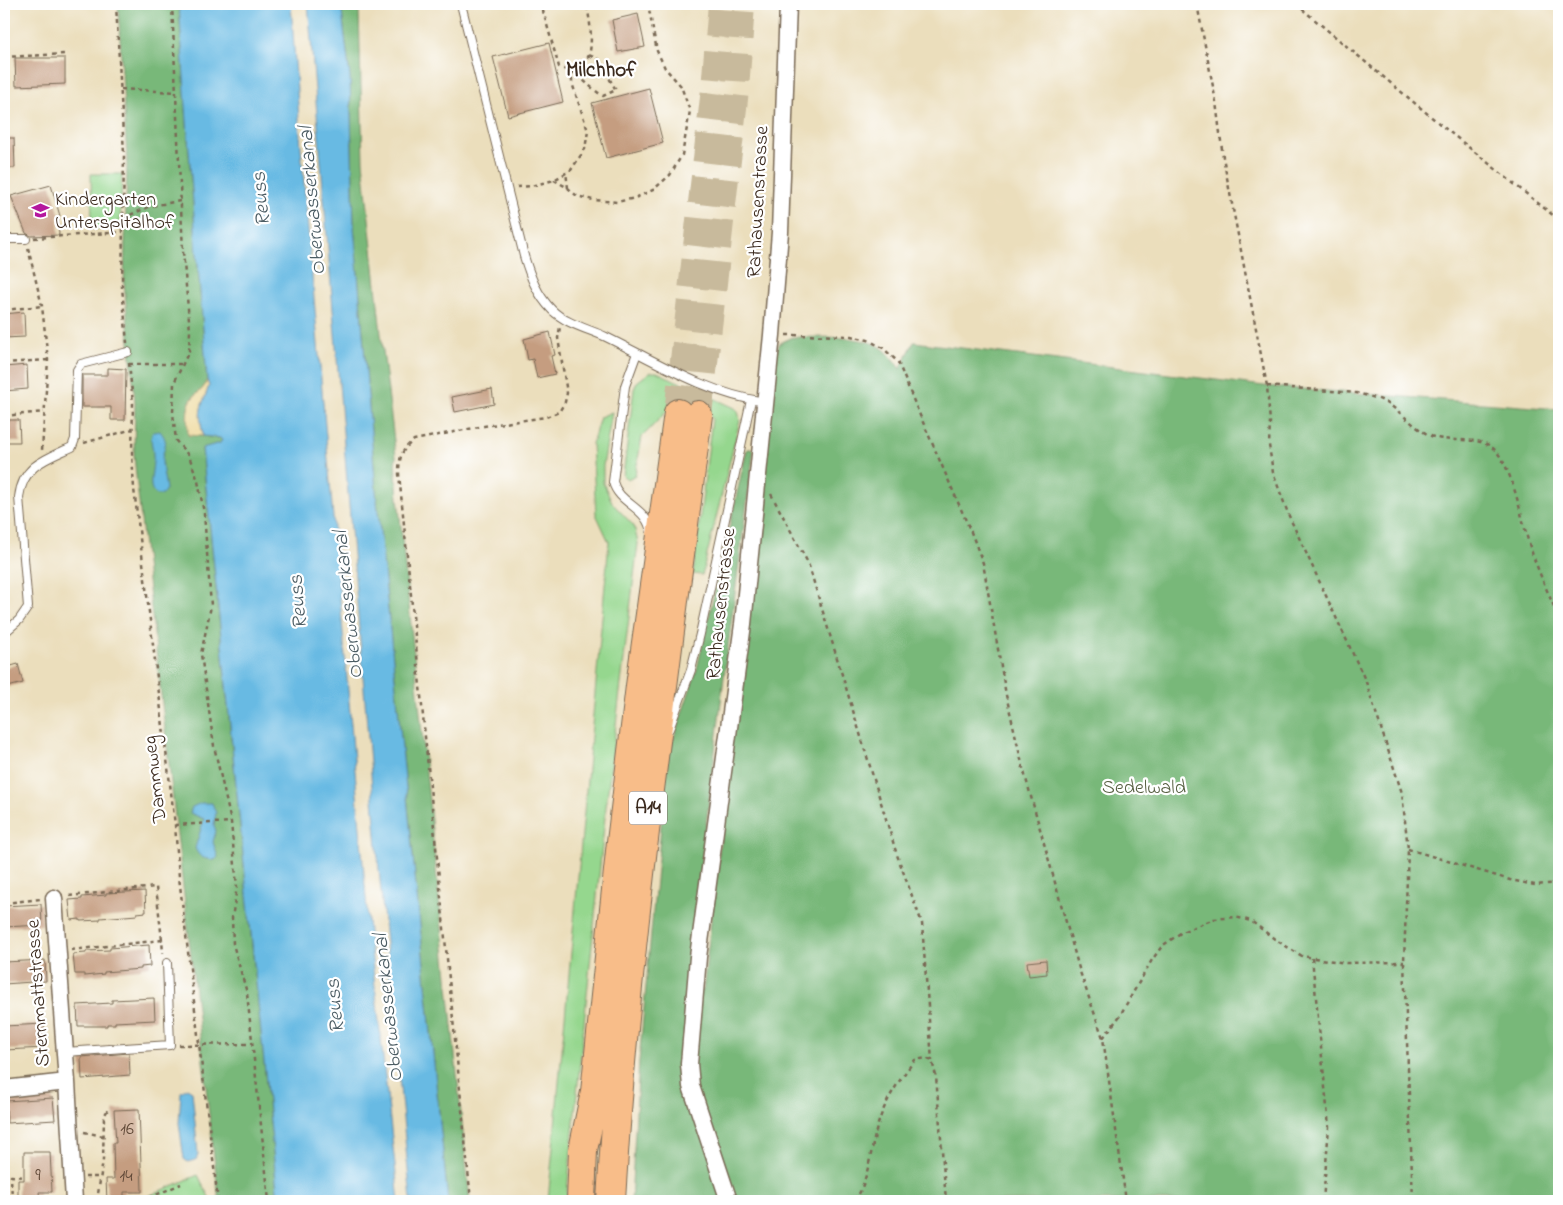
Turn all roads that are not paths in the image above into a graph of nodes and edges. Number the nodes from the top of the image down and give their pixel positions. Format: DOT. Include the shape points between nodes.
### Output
graph roads {
  1 [pos="461,4"];
  2 [pos="788,4"];
  3 [pos="4,239"];
  4 [pos="26,239"];
  5 [pos="128,352"];
  6 [pos="637,353"];
  7 [pos="758,401"];
  8 [pos="651,538"];
  9 [pos="4,633"];
  10 [pos="635,659"];
  11 [pos="640,686"];
  12 [pos="653,767"];
  13 [pos="54,898"];
  14 [pos="167,963"];
  15 [pos="65,1052"];
  16 [pos="67,1082"];
  17 [pos="4,1089"];
  18 [pos="595,1092"];
  19 [pos="74,1201"];
  20 [pos="581,1201"];
  21 [pos="591,1201"];
  22 [pos="611,1201"];
  23 [pos="729,1201"];
  1 -- 6 [label="lane" via="506,188 532,279 542,299 564,319"];
  2 -- 7 [label="street, Rathausenstrasse" via="780,232 772,335"];
  3 -- 4 [label="lane"];
  5 -- 9 [label="lane" via="81,364 77,370 72,447 41,461 20,486 28,607"];
  6 -- 7 [label="lane" via="727,394"];
  6 -- 8 [label="lane" via="624,386 613,482 617,493 647,519"];
  7 -- 12 [label="lane" via="693,661"];
  7 -- 23 [label="street, Rathausenstrasse" via="758,471 743,624 698,957 689,1064 691,1086"];
  10 -- 11 [label="lane"];
  11 -- 12 [label="highway, A14" via="688,414"];
  11 -- 18 [label="highway, A14" via="614,897"];
  12 -- 22 [label="highway, A14" via="621,1054"];
  13 -- 15 [label="street, Sternmattstrasse"];
  14 -- 15 [label="lane" via="170,1045"];
  15 -- 16 [label="street, Sternmattstrasse"];
  16 -- 17 [label="street, Sternmattstrasse"];
  16 -- 19 [label="street"];
  18 -- 20 [label="highway, A14" via="584,1150"];
  18 -- 21 [label="highway, A14"];
}
